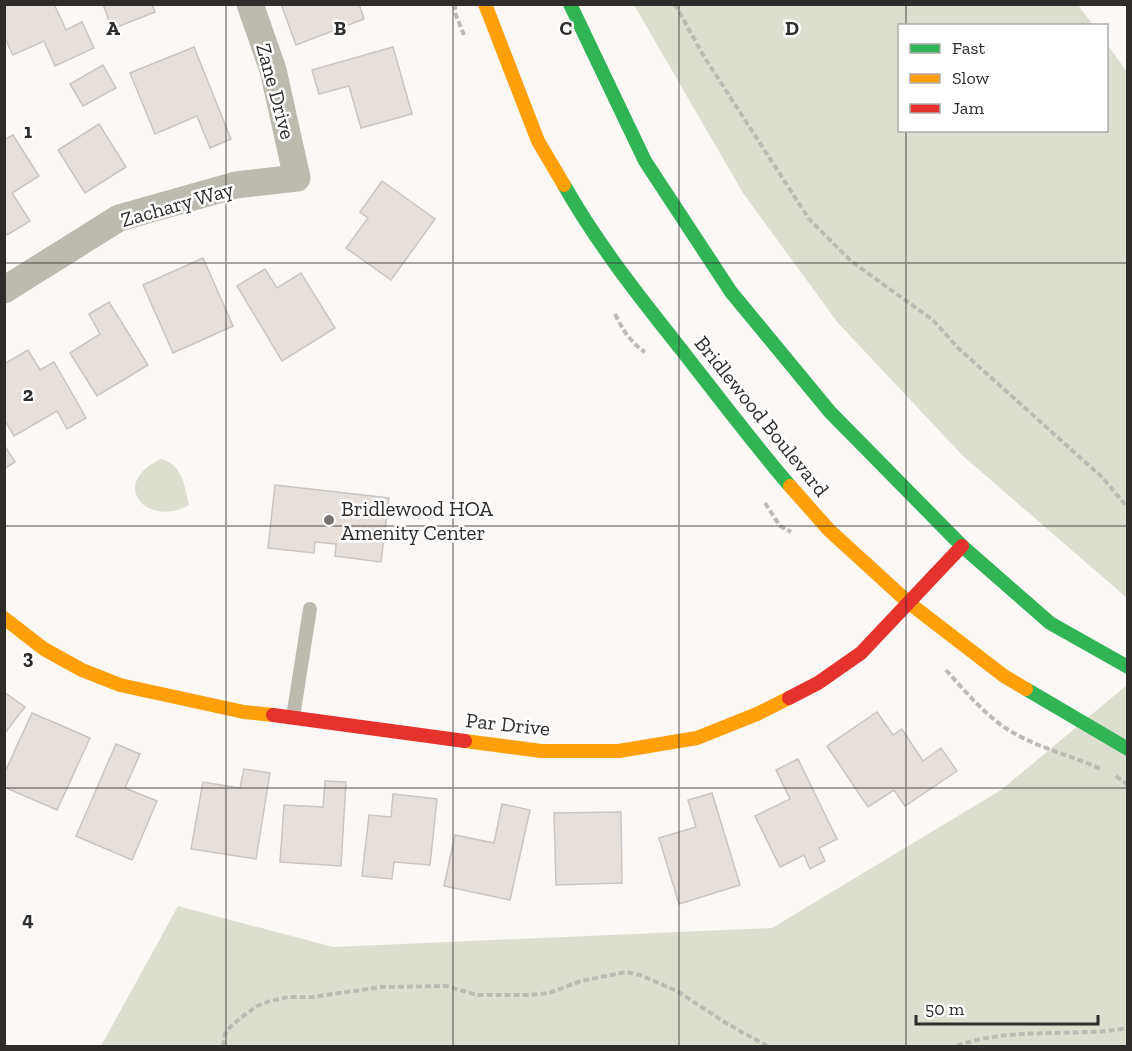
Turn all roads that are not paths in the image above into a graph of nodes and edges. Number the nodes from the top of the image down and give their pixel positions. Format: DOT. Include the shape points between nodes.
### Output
graph roads {
  1 [pos="250,4"];
  2 [pos="485,4"];
  3 [pos="570,4"];
  4 [pos="297,178"];
  5 [pos="4,290"];
  6 [pos="962,546"];
  7 [pos="909,603"];
  8 [pos="310,609"];
  9 [pos="4,618"];
  10 [pos="1128,667"];
  11 [pos="292,717"];
  12 [pos="1128,749"];
  1 -- 4 [label="street, Zane Drive" via="273,70"];
  2 -- 7 [label="main road, Bridlewood Boulevard" via="538,141 581,215 638,295 764,455 829,530"];
  3 -- 6 [label="main road" via="645,161 731,292 830,412"];
  4 -- 5 [label="street, Zachary Way" via="236,185 119,218"];
  6 -- 7 [label="main road, Par Drive"];
  6 -- 10 [label="main road" via="1050,623"];
  7 -- 11 [label="main road, Par Drive" via="861,653 818,683 696,738 619,751 541,751"];
  7 -- 12 [label="main road, Bridlewood Boulevard" via="1004,676"];
  8 -- 11 [label="lane"];
  9 -- 11 [label="main road, Par Drive" via="44,649 120,685 244,712"];
}
